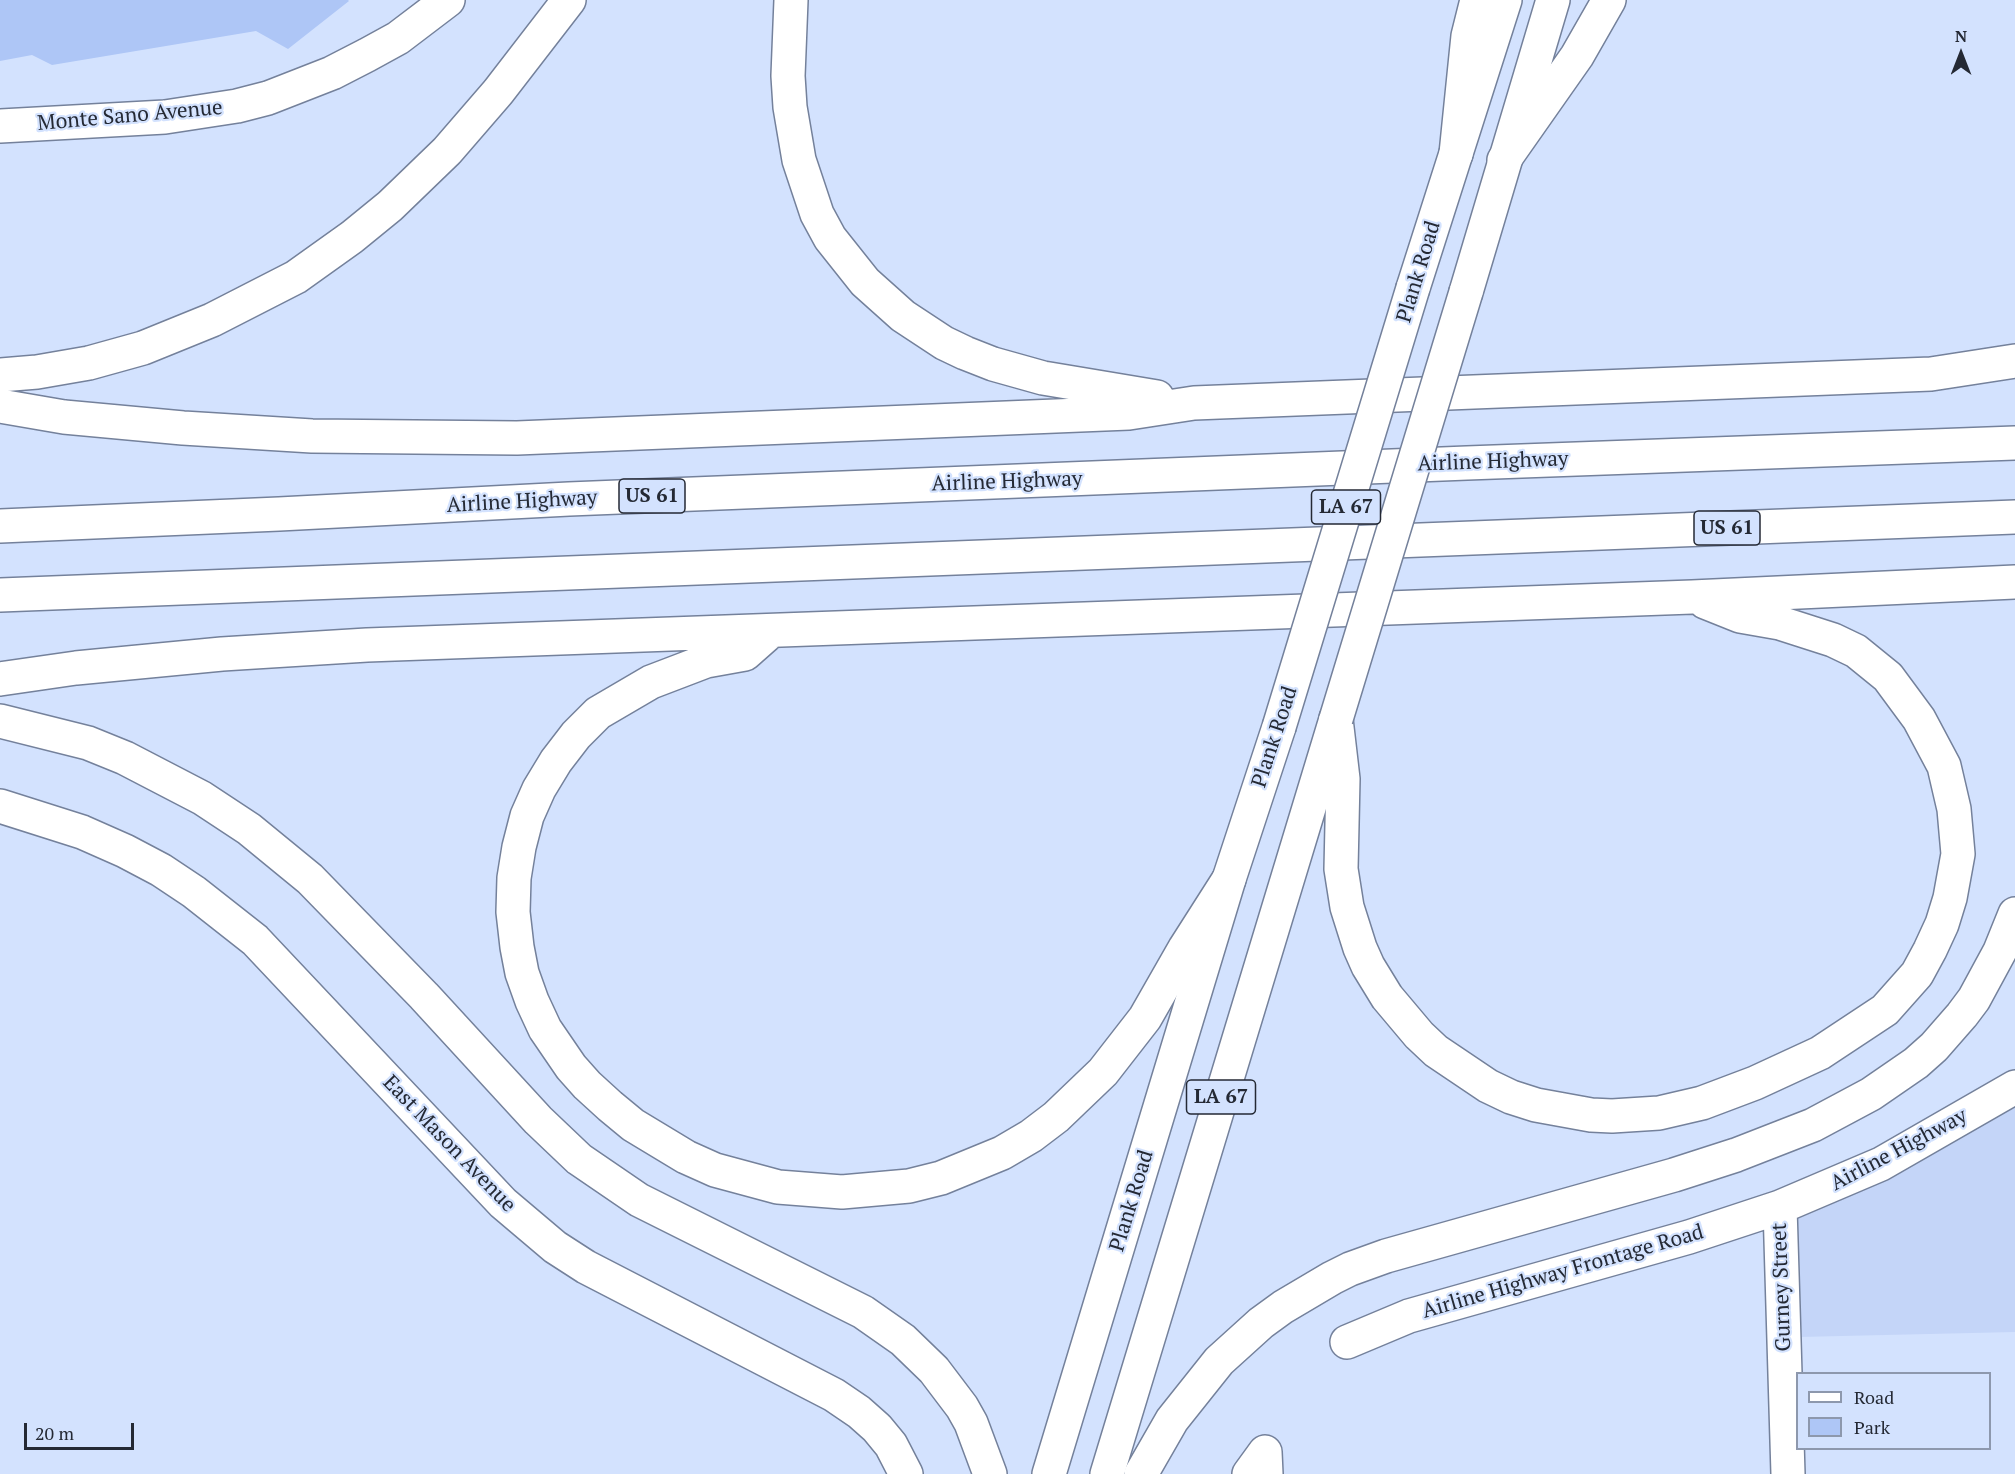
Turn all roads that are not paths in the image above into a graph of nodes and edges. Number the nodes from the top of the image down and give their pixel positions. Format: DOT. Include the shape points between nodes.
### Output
graph roads {
  1 [pos="448,0"];
  2 [pos="569,0"];
  3 [pos="791,0"];
  4 [pos="1478,0"];
  5 [pos="1505,0"];
  6 [pos="1553,0"];
  7 [pos="1610,0"];
  8 [pos="0,126"];
  9 [pos="1456,154"];
  10 [pos="1504,160"];
  11 [pos="2015,361"];
  12 [pos="1931,374"];
  13 [pos="0,375"];
  14 [pos="2015,380"];
  15 [pos="1194,404"];
  16 [pos="0,406"];
  17 [pos="2015,443"];
  18 [pos="2015,517"];
  19 [pos="0,526"];
  20 [pos="2015,582"];
  21 [pos="155,589"];
  22 [pos="0,595"];
  23 [pos="1692,597"];
  24 [pos="0,618"];
  25 [pos="771,631"];
  26 [pos="0,679"];
  27 [pos="1336,719"];
  28 [pos="0,721"];
  29 [pos="0,806"];
  30 [pos="1229,879"];
  31 [pos="2015,914"];
  32 [pos="2015,1087"];
  33 [pos="1780,1208"];
  34 [pos="1347,1342"];
  35 [pos="906,1474"];
  36 [pos="990,1474"];
  37 [pos="1049,1474"];
  38 [pos="1107,1474"];
  39 [pos="1141,1474"];
  40 [pos="1249,1474"];
  41 [pos="1266,1474"];
  42 [pos="1788,1474"];
  1 -- 8 [label="main road, Monte Sano Avenue" via="398,38 367,55 268,98 165,117"];
  2 -- 13 [label="main road" via="447,151 390,206 296,277 212,320 143,348 89,363"];
  3 -- 15 [label="main road" via="788,76 799,160 817,214 865,282 928,333 993,364 1064,383"];
  4 -- 9 [label="main road" via="1468,36"];
  5 -- 9 [label="main road, Plank Road / LA 67"];
  6 -- 10 [label="main road, LA 67"];
  7 -- 10 [label="main road" via="1577,56"];
  9 -- 30 [label="main road, Plank Road / LA 67, bridge"];
  10 -- 27 [label="main road, LA 67, bridge"];
  11 -- 12 [label="main road"];
  12 -- 14 [label="main road"];
  12 -- 15 [label="main road"];
  15 -- 16 [label="main road" via="1129,413 471,438 312,436 183,428 64,417"];
  17 -- 19 [label="main road, Airline Highway / US 61" via="569,499"];
  18 -- 21 [label="main road, US 61"];
  20 -- 23 [label="main road"];
  21 -- 22 [label="main road, US 61"];
  21 -- 24 [label="main road"];
  23 -- 25 [label="main road"];
  23 -- 27 [label="main road" via="1740,616 1833,639 1856,651 1888,677 1920,719 1944,766 1954,808 1958,854 1950,898 1930,950 1917,974 1885,1010 1820,1053 1702,1102 1659,1113 1612,1116 1536,1105 1488,1086 1419,1035 1387,997 1368,966 1347,907 1341,869 1343,779"];
  25 -- 26 [label="main road" via="367,645 87,667"];
  25 -- 30 [label="main road" via="745,654 706,661 651,682 598,713 576,735 539,789 519,847 513,912 517,947 522,973 545,1029 571,1066 602,1099 633,1125 686,1157 715,1170 778,1187 843,1192 909,1186 941,1178 1002,1153 1056,1117 1103,1072 1145,1018"];
  27 -- 38 [label="main road, LA 67"];
  28 -- 36 [label="main road" via="88,743 125,758 202,798 249,829 309,879 579,1159 639,1200 863,1312 903,1340 934,1370 962,1407"];
  29 -- 35 [label="main road, East Mason Avenue" via="72,828 125,851 194,892 255,940 529,1226 586,1267 834,1395 877,1428"];
  30 -- 37 [label="main road, Plank Road / LA 67"];
  31 -- 39 [label="main road" via="1986,979 1955,1023 1916,1063 1871,1094 1813,1125 1736,1155 1386,1256 1332,1278 1261,1323 1219,1361 1172,1420"];
  32 -- 33 [label="main road, Airline Highway" via="1881,1164"];
  33 -- 34 [label="main road, Airline Highway Frontage Road" via="1409,1316"];
  33 -- 42 [label="main road, Gurney Street"];
  40 -- 41 [label="main road" via="1265,1452"];
}
